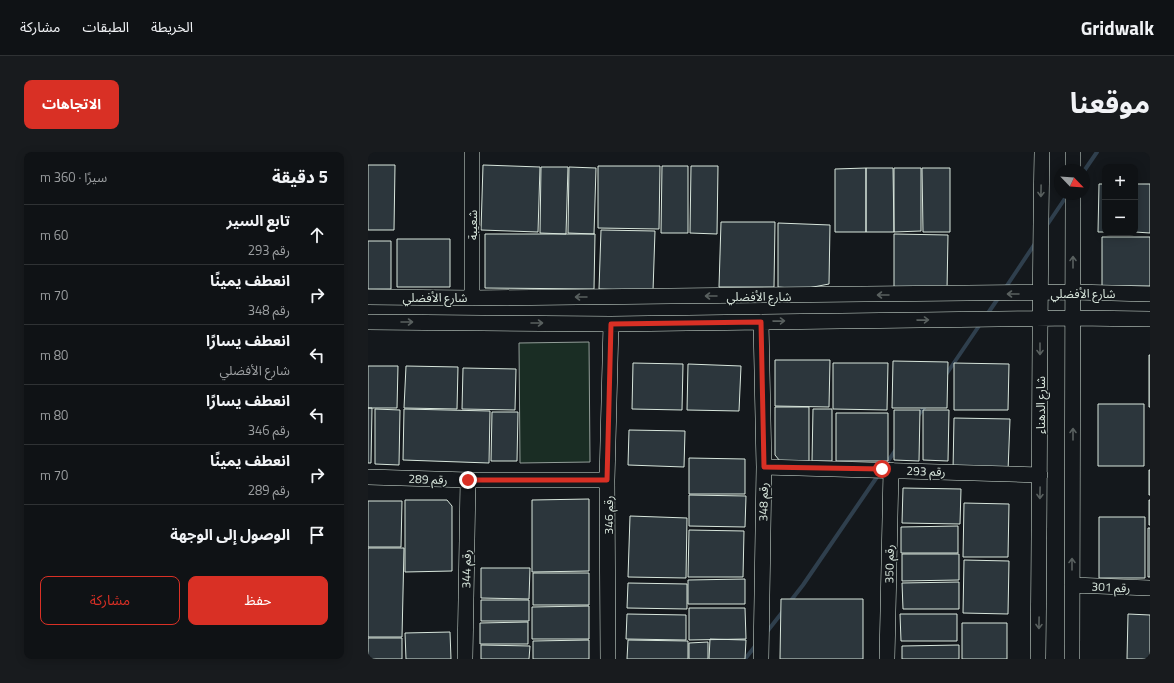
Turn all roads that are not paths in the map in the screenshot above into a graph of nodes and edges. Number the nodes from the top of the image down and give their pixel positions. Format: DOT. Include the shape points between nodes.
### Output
graph roads {
  1 [pos="472,152"];
  2 [pos="1042,152"];
  3 [pos="1073,152"];
  4 [pos="1073,164"];
  5 [pos="1073,200"];
  6 [pos="1073,292"];
  7 [pos="1040,293"];
  8 [pos="1150,294"];
  9 [pos="368,297"];
  10 [pos="472,298"];
  11 [pos="1074,318"];
  12 [pos="1040,319"];
  13 [pos="1150,320"];
  14 [pos="368,322"];
  15 [pos="761,322"];
  16 [pos="611,324"];
  17 [pos="764,467"];
  18 [pos="891,470"];
  19 [pos="1040,475"];
  20 [pos="368,477"];
  21 [pos="468,480"];
  22 [pos="607,480"];
  23 [pos="1072,585"];
  24 [pos="1150,588"];
  25 [pos="465,659"];
  26 [pos="608,659"];
  27 [pos="761,659"];
  28 [pos="887,659"];
  29 [pos="1038,659"];
  30 [pos="1072,659"];
  1 -- 10 [label="street, شعيبة"];
  2 -- 7 [label="street, شارع الدهناء, one-way"];
  3 -- 4 [label="street"];
  6 -- 5 [label="street, one-way"];
  6 -- 7 [label="street, شارع الأفضلي"];
  6 -- 8 [label="street, شارع الأفضلي"];
  6 -- 11 [label="street"];
  7 -- 10 [label="street, شارع الأفضلي, one-way"];
  7 -- 12 [label="street, شارع الدهناء"];
  9 -- 10 [label="street, شارع الأفضلي"];
  11 -- 12 [label="street"];
  11 -- 13 [label="street"];
  23 -- 11 [label="street, one-way"];
  15 -- 12 [label="street, one-way"];
  12 -- 19 [label="street, شارع الدهناء, one-way"];
  14 -- 16 [label="street, one-way"];
  15 -- 16 [label="street"];
  15 -- 17 [label="street, رقم 348"];
  16 -- 22 [label="street, رقم 346"];
  17 -- 18 [label="street, رقم 293"];
  17 -- 27 [label="street, رقم 348"];
  18 -- 19 [label="street, رقم 293"];
  18 -- 28 [label="street, رقم 350"];
  19 -- 29 [label="street, شارع الدهناء, one-way"];
  20 -- 21 [label="street, رقم 289"];
  21 -- 22 [label="street, رقم 289"];
  21 -- 25 [label="street, رقم 344"];
  22 -- 26 [label="street, رقم 346"];
  23 -- 24 [label="street, رقم 301"];
  23 -- 30 [label="street"];
}
